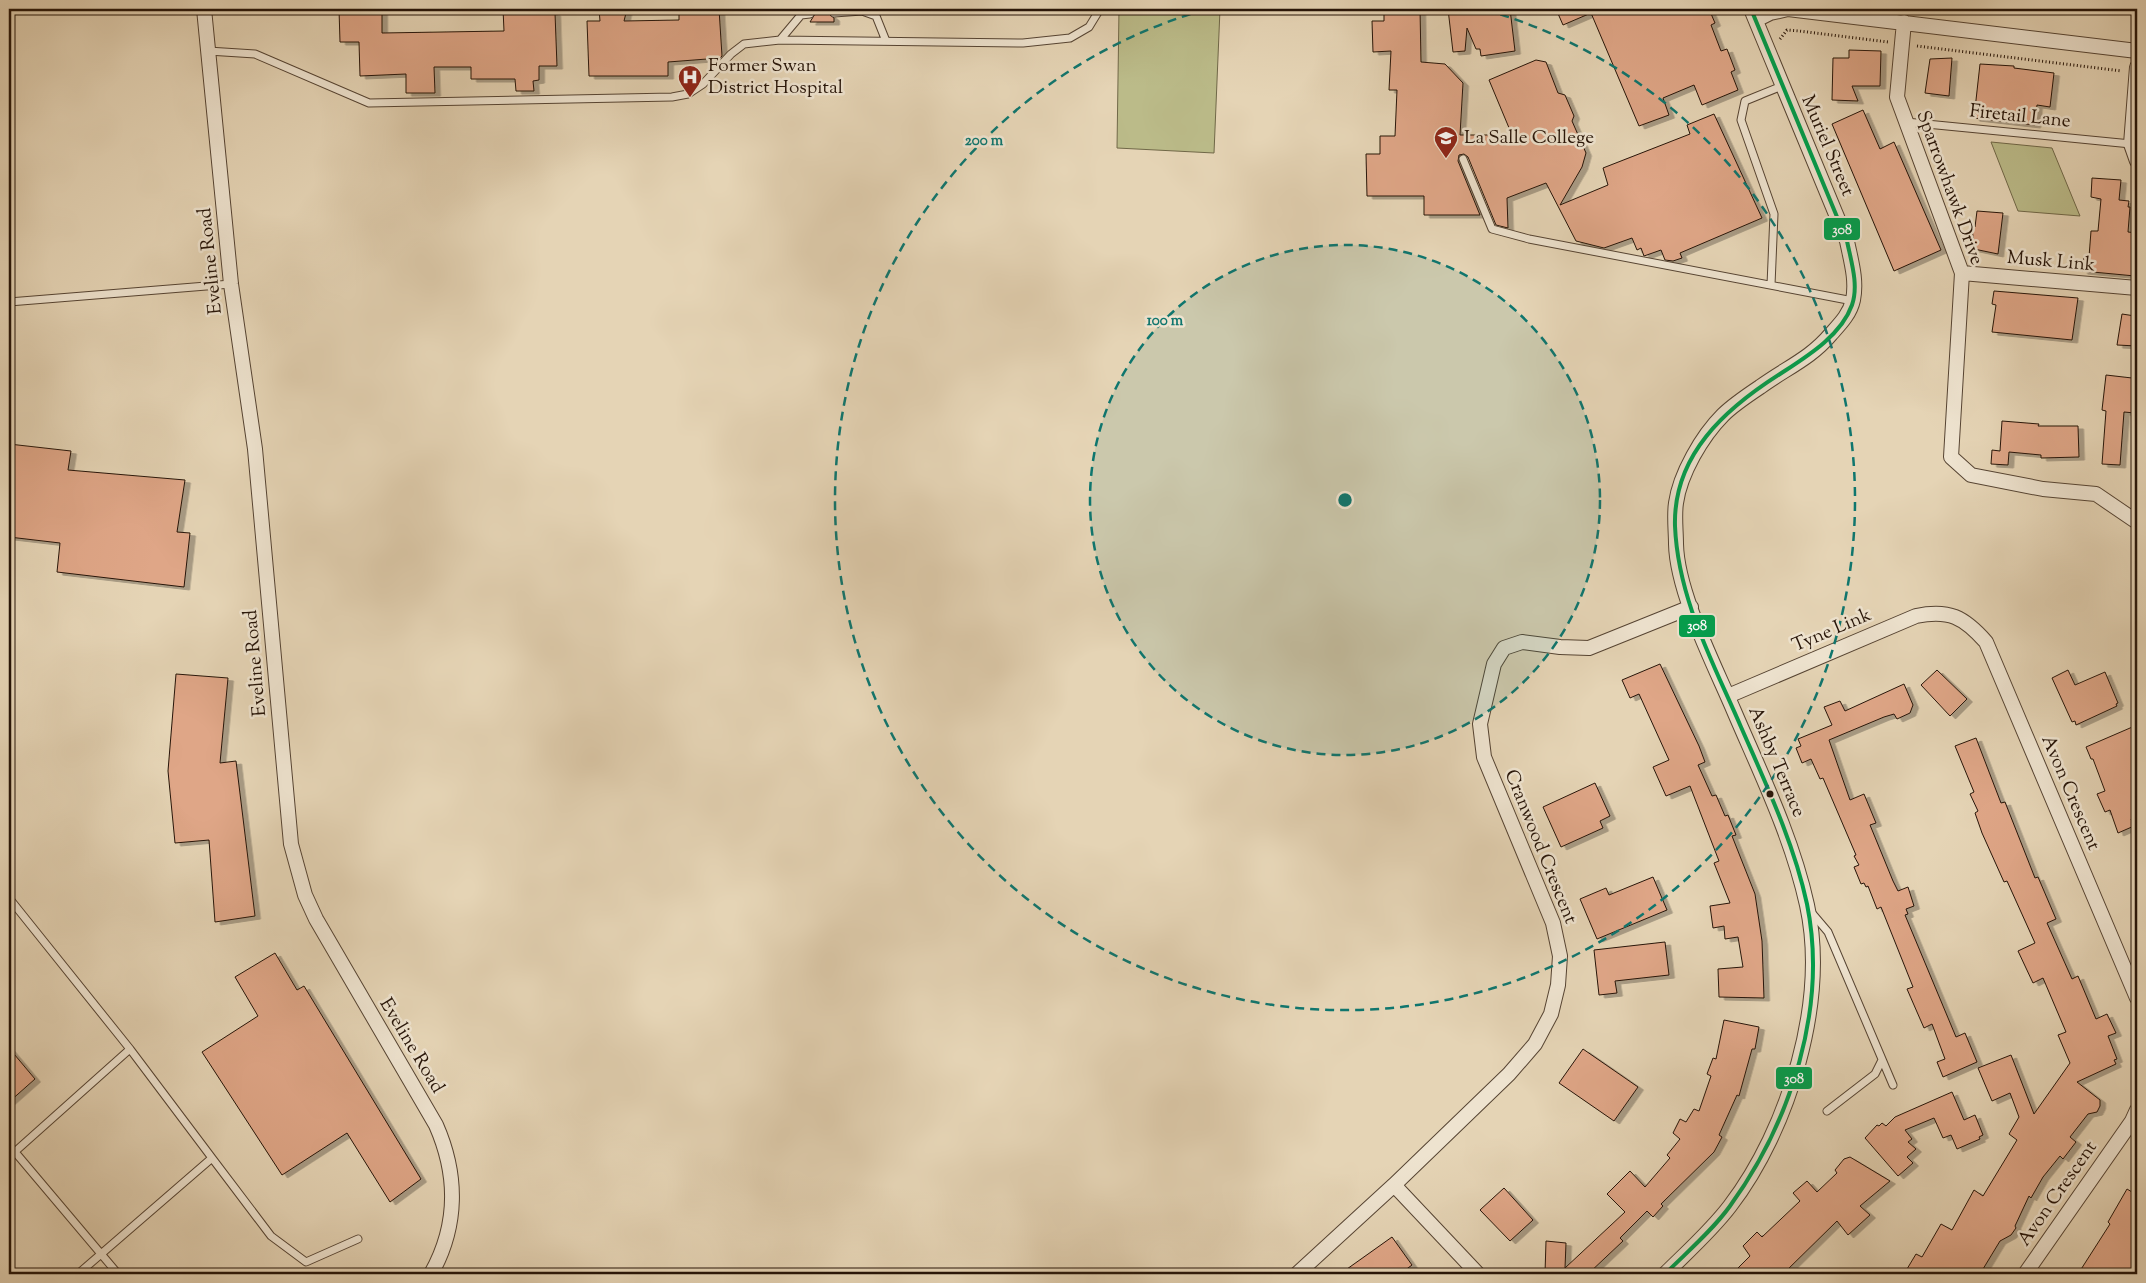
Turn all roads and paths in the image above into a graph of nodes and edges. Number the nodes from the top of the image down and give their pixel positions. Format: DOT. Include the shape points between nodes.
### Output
graph roads {
  1 [pos="204,9"];
  2 [pos="1100,9"];
  3 [pos="834,13"];
  4 [pos="810,14"];
  5 [pos="1754,15"];
  6 [pos="1904,22"];
  7 [pos="780,40"];
  8 [pos="886,41"];
  9 [pos="1778,43"];
  10 [pos="1902,44"];
  11 [pos="208,51"];
  12 [pos="2137,51"];
  13 [pos="2137,67"];
  14 [pos="2137,73"];
  15 [pos="1782,86"];
  16 [pos="1906,122"];
  17 [pos="2131,144"];
  18 [pos="1463,159"];
  19 [pos="2137,161"];
  20 [pos="1962,273"];
  21 [pos="231,284"];
  22 [pos="1771,285"];
  23 [pos="2137,288"];
  24 [pos="1853,300"];
  25 [pos="9,302"];
  26 [pos="2137,522"];
  27 [pos="1691,607"];
  28 [pos="1954,615"];
  29 [pos="1728,696"];
  30 [pos="9,898"];
  31 [pos="1808,908"];
  32 [pos="2137,998"];
  33 [pos="130,1050"];
  34 [pos="1882,1060"];
  35 [pos="1893,1085"];
  36 [pos="2137,1110"];
  37 [pos="1827,1111"];
  38 [pos="12,1154"];
  39 [pos="212,1158"];
  40 [pos="1394,1185"];
  41 [pos="358,1239"];
  42 [pos="101,1254"];
  43 [pos="78,1274"];
  44 [pos="118,1274"];
  45 [pos="431,1274"];
  46 [pos="1297,1274"];
  47 [pos="1478,1274"];
  48 [pos="1665,1274"];
  49 [pos="2025,1274"];
  1 -- 11 [label="street, Eveline Road"];
  2 -- 8 [label="lane" via="1089,27 1070,38 1023,42"];
  3 -- 8 [label="lane" via="862,11 876,16"];
  4 -- 7 [label="lane" via="801,15"];
  5 -- 6 [label="street" via="1788,9"];
  5 -- 15 [label="street, Muriel Street"];
  6 -- 10 [label="street, Sparrowhawk Drive"];
  6 -- 12 [label="street"];
  7 -- 8 [label="lane"];
  7 -- 11 [label="lane" via="744,44 703,84 688,94 672,97 378,103 369,103 256,54"];
  9 -- 10 [label="path" via="1787,30"];
  10 -- 14 [label="path"];
  10 -- 16 [label="street, Sparrowhawk Drive" via="1897,96"];
  11 -- 21 [label="street, Eveline Road"];
  13 -- 14 [label="street"];
  14 -- 17 [label="street"];
  15 -- 22 [label="lane" via="1745,101 1741,120 1774,214"];
  15 -- 24 [label="street, Muriel Street" via="1847,242 1855,275"];
  16 -- 17 [label="lane, Firetail Lane"];
  16 -- 20 [label="street, Sparrowhawk Drive"];
  17 -- 19 [label="street"];
  18 -- 22 [label="lane" via="1492,229 1529,239"];
  20 -- 23 [label="street, Musk Link"];
  20 -- 26 [label="street, Sparrowhawk Drive" via="1951,457 1971,475 2043,490 2096,494"];
  21 -- 25 [label="lane"];
  21 -- 45 [label="street, Eveline Road" via="255,449 297,869 316,919 444,1142 452,1179 452,1218 441,1256"];
  22 -- 24 [label="lane"];
  24 -- 27 [label="street, Ashby Terrace" via="1846,317 1816,351 1723,415 1690,460 1676,503 1677,556"];
  27 -- 29 [label="street, Ashby Terrace"];
  27 -- 40 [label="street, Cranwood Crescent" via="1589,648 1522,642 1504,648 1494,664 1480,724 1484,757 1553,923 1560,956 1558,985 1551,1014 1535,1044"];
  28 -- 29 [label="street, Tyne Link" via="1934,612 1916,616"];
  28 -- 32 [label="street, Avon Crescent" via="1972,625 1986,642"];
  29 -- 31 [label="street, Ashby Terrace" via="1785,831"];
  30 -- 33 [label="lane"];
  31 -- 34 [label="lane" via="1828,932"];
  31 -- 48 [label="street, Ashby Terrace" via="1810,1007 1794,1084 1767,1148 1731,1205 1708,1233"];
  33 -- 38 [label="lane"];
  33 -- 39 [label="lane"];
  34 -- 35 [label="lane"];
  34 -- 37 [label="lane" via="1875,1074"];
  36 -- 49 [label="street, Avon Crescent"];
  38 -- 42 [label="lane"];
  39 -- 41 [label="lane" via="271,1236 306,1262"];
  39 -- 42 [label="lane"];
  40 -- 46 [label="street, Cranwood Crescent"];
  40 -- 47 [label="street"];
  42 -- 43 [label="lane"];
  42 -- 44 [label="lane"];
}
